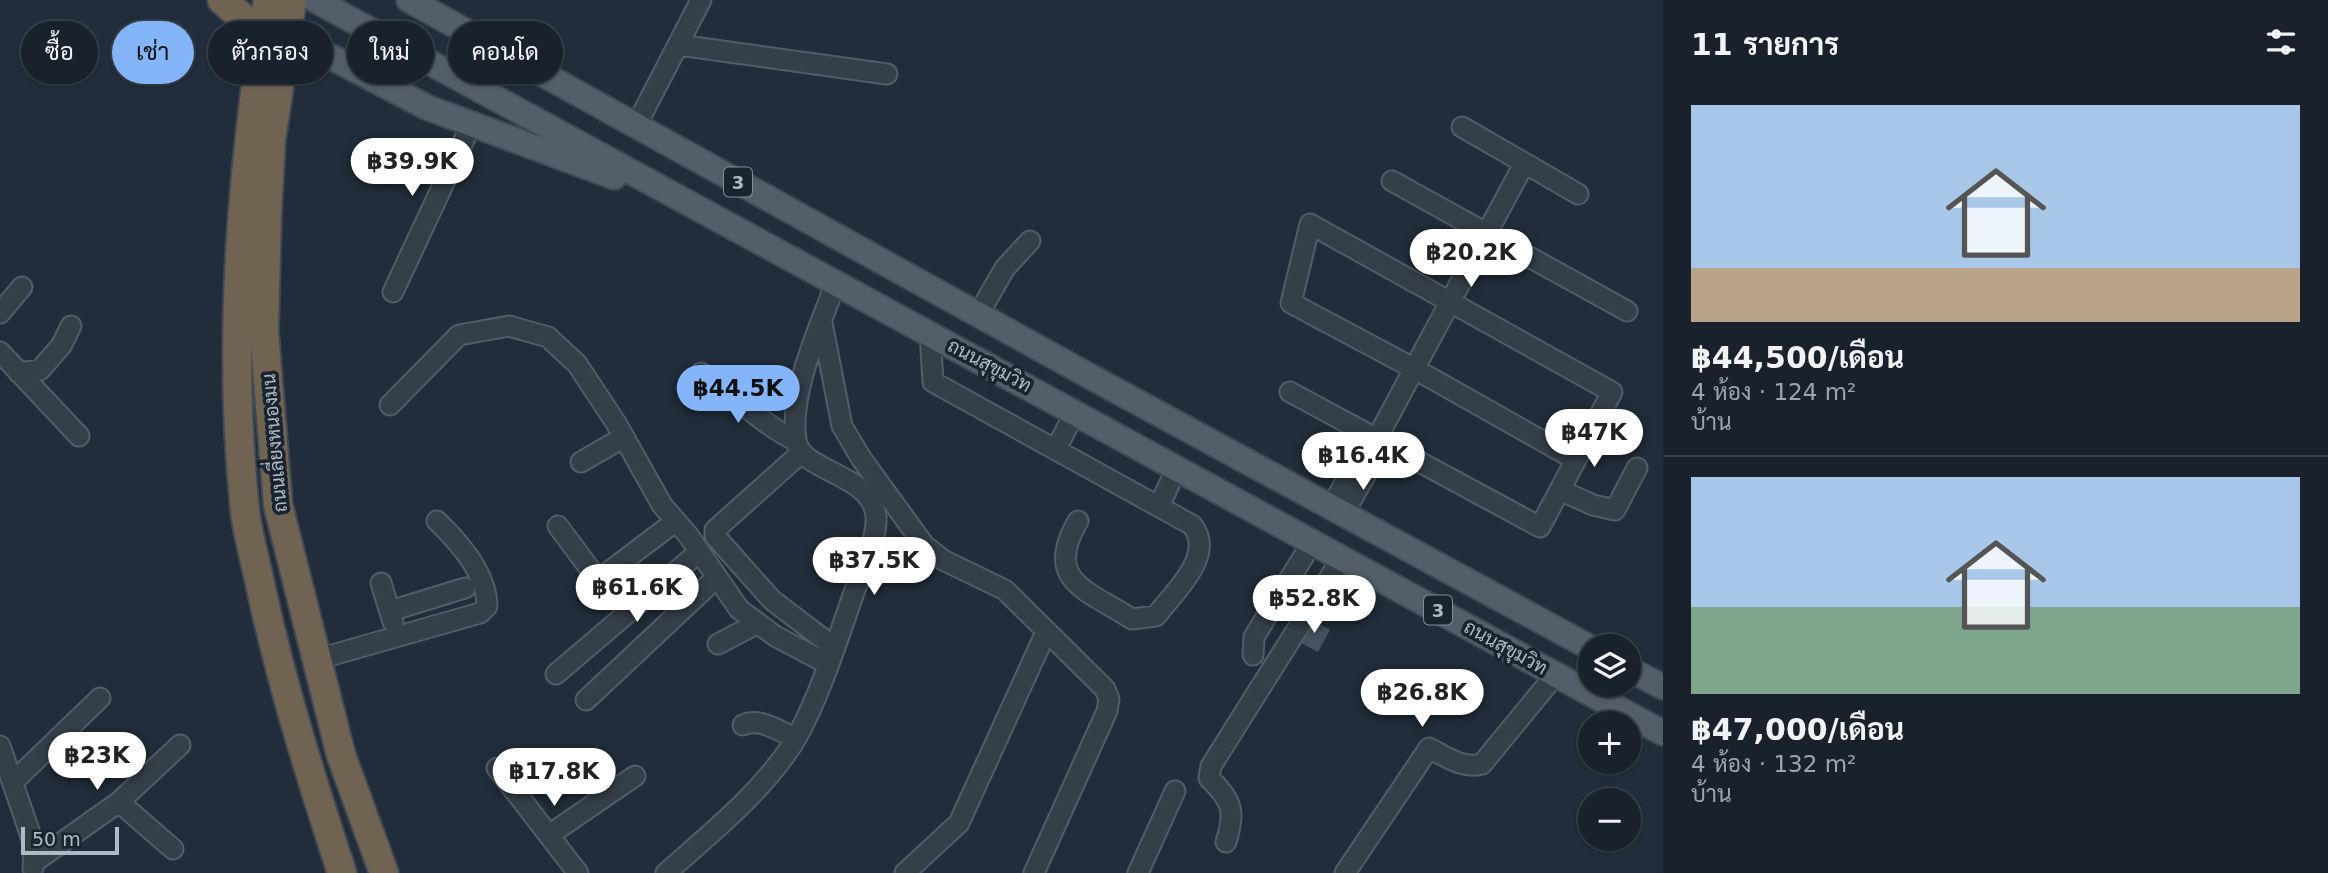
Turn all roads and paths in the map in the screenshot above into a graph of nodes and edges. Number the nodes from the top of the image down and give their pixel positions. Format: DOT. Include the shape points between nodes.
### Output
graph roads {
  1 [pos="222,0"];
  2 [pos="268,0"];
  3 [pos="292,0"];
  4 [pos="315,0"];
  5 [pos="409,0"];
  6 [pos="701,0"];
  7 [pos="244,21"];
  8 [pos="268,21"];
  9 [pos="285,21"];
  10 [pos="679,45"];
  11 [pos="333,61"];
  12 [pos="887,74"];
  13 [pos="266,84"];
  14 [pos="269,84"];
  15 [pos="472,124"];
  16 [pos="636,126"];
  17 [pos="1462,127"];
  18 [pos="1524,164"];
  19 [pos="1392,181"];
  20 [pos="1578,194"];
  21 [pos="675,197"];
  22 [pos="1487,233"];
  23 [pos="1030,241"];
  24 [pos="835,282"];
  25 [pos="22,287"];
  26 [pos="393,292"];
  27 [pos="1450,300"];
  28 [pos="1627,311"];
  29 [pos="0,313"];
  30 [pos="978,315"];
  31 [pos="822,322"];
  32 [pos="71,326"];
  33 [pos="930,333"];
  34 [pos="0,352"];
  35 [pos="1413,368"];
  36 [pos="19,373"];
  37 [pos="701,373"];
  38 [pos="1093,379"];
  39 [pos="1290,392"];
  40 [pos="390,405"];
  41 [pos="1075,412"];
  42 [pos="79,436"];
  43 [pos="624,438"];
  44 [pos="798,447"];
  45 [pos="1372,447"];
  46 [pos="1056,449"];
  47 [pos="1576,460"];
  48 [pos="581,461"];
  49 [pos="1177,468"];
  50 [pos="1637,468"];
  51 [pos="1560,489"];
  52 [pos="1158,506"];
  53 [pos="1338,510"];
  54 [pos="438,521"];
  55 [pos="676,521"];
  56 [pos="1079,521"];
  57 [pos="558,526"];
  58 [pos="1313,541"];
  59 [pos="699,552"];
  60 [pos="1342,558"];
  61 [pos="715,579"];
  62 [pos="381,583"];
  63 [pos="465,588"];
  64 [pos="390,611"];
  65 [pos="758,623"];
  66 [pos="1046,632"];
  67 [pos="397,636"];
  68 [pos="1578,641"];
  69 [pos="718,644"];
  70 [pos="1253,655"];
  71 [pos="832,656"];
  72 [pos="315,660"];
  73 [pos="556,674"];
  74 [pos="1556,674"];
  75 [pos="1641,675"];
  76 [pos="1663,687"];
  77 [pos="100,698"];
  78 [pos="586,700"];
  79 [pos="743,725"];
  80 [pos="1663,733"];
  81 [pos="795,738"];
  82 [pos="180,745"];
  83 [pos="0,746"];
  84 [pos="341,755"];
  85 [pos="307,766"];
  86 [pos="497,768"];
  87 [pos="635,776"];
  88 [pos="13,782"];
  89 [pos="1175,791"];
  90 [pos="119,802"];
  91 [pos="549,835"];
  92 [pos="1226,842"];
  93 [pos="173,849"];
  94 [pos="34,867"];
  95 [pos="342,873"];
  96 [pos="384,873"];
  97 [pos="578,873"];
  98 [pos="666,873"];
  99 [pos="905,873"];
  100 [pos="1034,873"];
  101 [pos="1138,873"];
  102 [pos="1345,873"];
  1 -- 7 [label="highway"];
  2 -- 8 [label="highway, ถนนเลี่ยงหนองมน"];
  3 -- 9 [label="highway, ถนนเลี่ยงหนองมน"];
  4 -- 21 [label="main road, ถนนสุขุมวิท / 3"];
  5 -- 16 [label="main road, ถนนสุขุมวิท / 3"];
  6 -- 10 [label="street"];
  10 -- 12 [label="street"];
  10 -- 16 [label="street"];
  11 -- 15 [label="main road" via="426,107"];
  13 -- 85 [label="highway, ถนนเลี่ยงหนองมน" via="239,238 236,361 245,513 276,657"];
  14 -- 72 [label="highway, ถนนเลี่ยงหนองมน" via="264,331 278,505"];
  15 -- 21 [label="main road"];
  15 -- 26 [label="street"];
  16 -- 30 [label="main road, ถนนสุขุมวิท / 3"];
  17 -- 18 [label="street"];
  18 -- 20 [label="street"];
  18 -- 22 [label="street"];
  19 -- 22 [label="street"];
  21 -- 24 [label="main road, ถนนสุขุมวิท / 3"];
  22 -- 27 [label="street"];
  22 -- 28 [label="street"];
  23 -- 30 [label="street" via="1005,268"];
  24 -- 31 [label="street"];
  24 -- 33 [label="main road, ถนนสุขุมวิท / 3"];
  25 -- 29 [label="street"];
  27 -- 35 [label="street"];
  27 -- 35 [label="street" via="1310,224 1291,303"];
  27 -- 47 [label="street" via="1612,392"];
  30 -- 38 [label="main road, ถนนสุขุมวิท / 3"];
  31 -- 44 [label="street" via="799,390"];
  31 -- 66 [label="street" via="842,426 901,514 924,545 943,560 1005,590"];
  32 -- 36 [label="street" via="40,370"];
  33 -- 41 [label="main road, ถนนสุขุมวิท / 3"];
  33 -- 46 [label="street" via="933,382"];
  34 -- 36 [label="street"];
  35 -- 45 [label="street"];
  35 -- 47 [label="street"];
  36 -- 42 [label="street"];
  37 -- 44 [label="street"];
  38 -- 41 [label="main road"];
  38 -- 53 [label="main road, ถนนสุขุมวิท / 3"];
  39 -- 45 [label="street"];
  40 -- 43 [label="street" via="459,335 509,326 548,337 577,364"];
  41 -- 46 [label="street"];
  41 -- 49 [label="main road, ถนนสุขุมวิท / 3"];
  43 -- 48 [label="street"];
  43 -- 55 [label="street"];
  44 -- 71 [label="street" via="863,492 876,517"];
  44 -- 71 [label="street" via="715,530 715,536 772,600"];
  45 -- 51 [label="street" via="1540,527"];
  45 -- 53 [label="street" via="1355,465"];
  46 -- 52 [label="street"];
  47 -- 51 [label="street"];
  49 -- 52 [label="street"];
  49 -- 58 [label="main road, ถนนสุขุมวิท / 3"];
  50 -- 51 [label="street" via="1615,510"];
  52 -- 56 [label="street" via="1192,525 1202,548 1190,573 1156,616 1146,620 1132,620 1068,576 1063,558"];
  53 -- 68 [label="main road, ถนนสุขุมวิท / 3"];
  54 -- 67 [label="street" via="463,547 487,596 487,606 480,613"];
  55 -- 57 [label="street" via="598,580"];
  55 -- 59 [label="street"];
  58 -- 60 [label="main road, ถนนสุขุมวิท / 3"];
  58 -- 70 [label="street" via="1254,637"];
  59 -- 61 [label="street"];
  59 -- 73 [label="street"];
  60 -- 74 [label="main road, ถนนสุขุมวิท / 3"];
  60 -- 92 [label="street" via="1211,766 1209,778 1226,794 1232,809"];
  61 -- 65 [label="street" via="739,609"];
  61 -- 78 [label="street"];
  62 -- 64 [label="street"];
  63 -- 64 [label="street"];
  64 -- 67 [label="street"];
  65 -- 69 [label="street"];
  65 -- 71 [label="street" via="775,636"];
  66 -- 99 [label="street" via="959,823"];
  66 -- 100 [label="street" via="1105,689 1109,699 1102,725"];
  67 -- 72 [label="street"];
  71 -- 81 [label="street"];
  72 -- 84 [label="highway, ถนนเลี่ยงหนองมน"];
  74 -- 80 [label="main road, ถนนสุขุมวิท / 3"];
  74 -- 102 [label="street" via="1482,764 1459,764 1429,748"];
  75 -- 76 [label="main road"];
  77 -- 88 [label="street"];
  79 -- 81 [label="street" via="761,723"];
  81 -- 98 [label="street" via="756,790"];
  82 -- 90 [label="street"];
  83 -- 88 [label="street"];
  84 -- 85 [label="highway"];
  84 -- 96 [label="highway, ถนนเลี่ยงหนองมน"];
  85 -- 95 [label="highway, ถนนเลี่ยงหนองมน"];
  86 -- 91 [label="street"];
  87 -- 91 [label="street"];
  88 -- 94 [label="street" via="34,845"];
  89 -- 101 [label="street"];
  90 -- 93 [label="street"];
  90 -- 94 [label="street"];
  91 -- 97 [label="street"];
}
